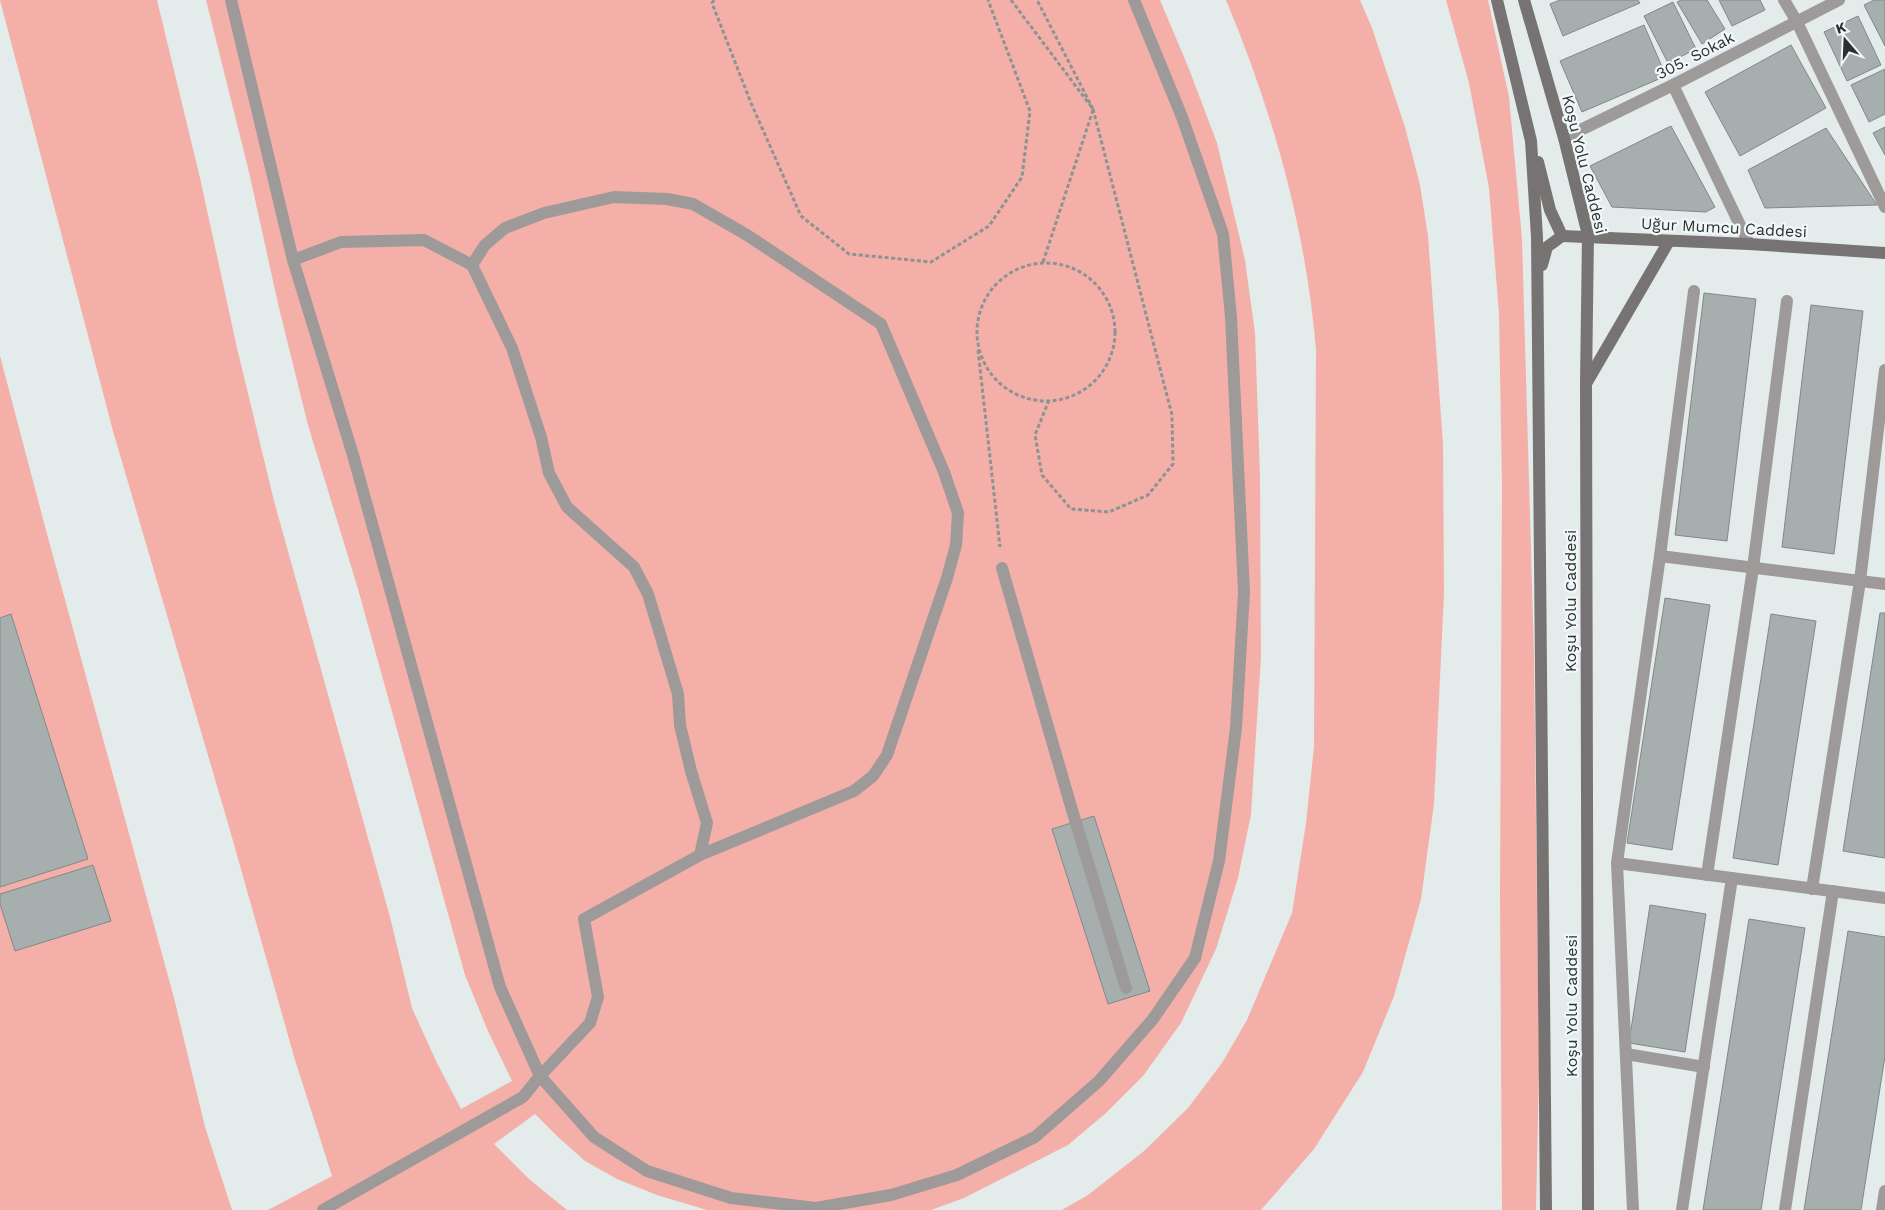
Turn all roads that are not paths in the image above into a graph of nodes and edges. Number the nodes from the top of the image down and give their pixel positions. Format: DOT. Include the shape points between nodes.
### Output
graph roads {
  1 [pos="231,0"];
  2 [pos="1134,0"];
  3 [pos="1498,0"];
  4 [pos="1524,0"];
  5 [pos="1784,0"];
  6 [pos="1839,0"];
  7 [pos="1797,22"];
  8 [pos="1672,85"];
  9 [pos="1564,138"];
  10 [pos="1531,141"];
  11 [pos="1885,207"];
  12 [pos="1562,236"];
  13 [pos="1588,236"];
  14 [pos="1669,241"];
  15 [pos="1749,244"];
  16 [pos="1885,253"];
  17 [pos="292,260"];
  18 [pos="472,265"];
  19 [pos="1537,282"];
  20 [pos="1694,291"];
  21 [pos="1787,301"];
  22 [pos="1885,370"];
  23 [pos="1586,384"];
  24 [pos="1660,556"];
  25 [pos="1002,568"];
  26 [pos="1753,568"];
  27 [pos="1860,581"];
  28 [pos="1885,584"];
  29 [pos="700,855"];
  30 [pos="1617,863"];
  31 [pos="1707,875"];
  32 [pos="1732,878"];
  33 [pos="1812,888"];
  34 [pos="1832,891"];
  35 [pos="1885,898"];
  36 [pos="1126,988"];
  37 [pos="1626,1054"];
  38 [pos="1704,1067"];
  39 [pos="540,1076"];
  40 [pos="1885,1191"];
  41 [pos="323,1210"];
  42 [pos="1546,1210"];
  43 [pos="1588,1210"];
  44 [pos="1633,1210"];
  45 [pos="1682,1210"];
  46 [pos="1785,1210"];
  47 [pos="1882,1210"];
  1 -- 17 [label="street"];
  2 -- 39 [label="street" via="1182,117 1223,234 1231,317 1244,592 1236,728 1219,861 1195,958 1153,1019 1099,1081 1035,1137 957,1175 891,1196 816,1208 731,1198 647,1171 594,1137"];
  3 -- 10 [label="main road, Koşu Yolu Caddesi"];
  4 -- 9 [label="main road, Koşu Yolu Caddesi"];
  5 -- 7 [label="street"];
  6 -- 7 [label="street, 305. Sokak"];
  7 -- 8 [label="street, 305. Sokak"];
  7 -- 11 [label="street"];
  8 -- 9 [label="street, 305. Sokak"];
  8 -- 15 [label="street"];
  9 -- 13 [label="main road, Koşu Yolu Caddesi"];
  10 -- 12 [label="main road" via="1550,210"];
  10 -- 19 [label="main road, Koşu Yolu Caddesi"];
  12 -- 13 [label="main road, Uğur Mumcu Caddesi"];
  12 -- 19 [label="main road" via="1546,247"];
  13 -- 14 [label="main road, Uğur Mumcu Caddesi"];
  13 -- 23 [label="main road, Koşu Yolu Caddesi"];
  14 -- 15 [label="main road, Uğur Mumcu Caddesi"];
  14 -- 23 [label="main road"];
  15 -- 16 [label="main road, Uğur Mumcu Caddesi"];
  17 -- 18 [label="street" via="341,242 424,240"];
  17 -- 39 [label="street" via="353,455 500,987"];
  18 -- 29 [label="street" via="512,348 541,437 549,473 567,507 634,567 648,594 678,694 680,725 707,823"];
  18 -- 29 [label="street" via="485,245 506,228 544,213 614,198 667,199 694,204 747,235 881,324 944,472 958,513 956,545 887,755 873,776 854,791"];
  19 -- 42 [label="main road, Koşu Yolu Caddesi"];
  20 -- 24 [label="street"];
  21 -- 26 [label="street"];
  22 -- 27 [label="street"];
  23 -- 43 [label="main road, Koşu Yolu Caddesi"];
  24 -- 26 [label="street"];
  24 -- 30 [label="street"];
  25 -- 36 [label="street"];
  26 -- 27 [label="street"];
  26 -- 31 [label="street"];
  27 -- 28 [label="street"];
  27 -- 33 [label="street"];
  29 -- 39 [label="street" via="584,919 598,997 590,1022"];
  30 -- 31 [label="street"];
  30 -- 37 [label="street"];
  31 -- 32 [label="street"];
  32 -- 33 [label="street"];
  32 -- 38 [label="street"];
  33 -- 34 [label="street"];
  34 -- 35 [label="street"];
  34 -- 46 [label="street"];
  37 -- 38 [label="street"];
  37 -- 44 [label="street"];
  38 -- 45 [label="street"];
  39 -- 41 [label="street" via="523,1097"];
  40 -- 47 [label="street"];
}
